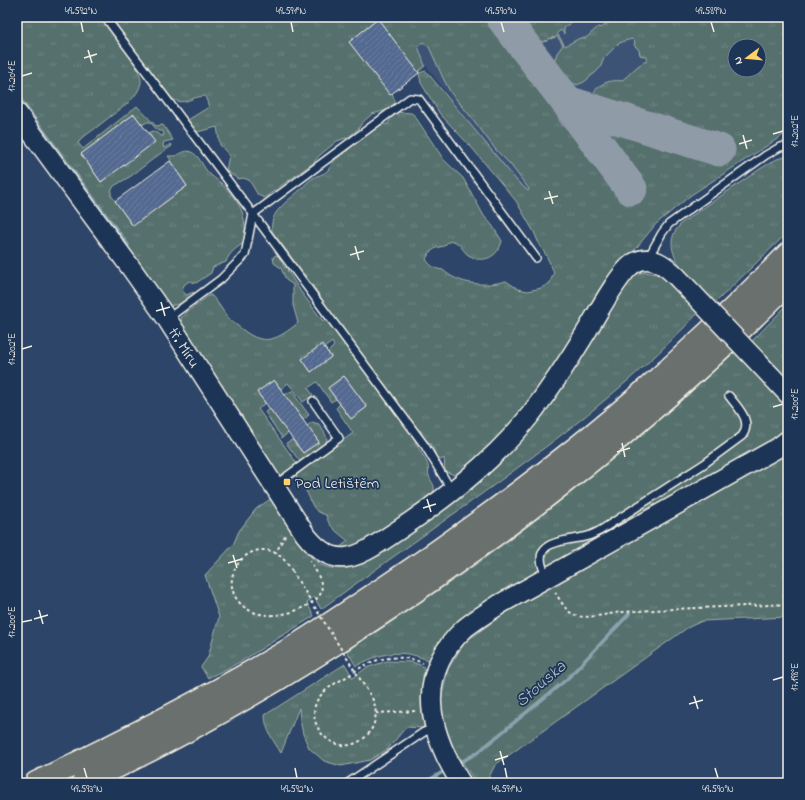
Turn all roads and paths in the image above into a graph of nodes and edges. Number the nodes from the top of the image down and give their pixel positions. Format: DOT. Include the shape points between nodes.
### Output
graph roads {
  1 [pos="105,17"];
  2 [pos="17,113"];
  3 [pos="788,146"];
  4 [pos="253,214"];
  5 [pos="788,254"];
  6 [pos="536,258"];
  7 [pos="647,260"];
  8 [pos="788,283"];
  9 [pos="167,319"];
  10 [pos="788,394"];
  11 [pos="729,396"];
  12 [pos="313,401"];
  13 [pos="788,440"];
  14 [pos="274,487"];
  15 [pos="452,491"];
  16 [pos="295,519"];
  17 [pos="275,554"];
  18 [pos="309,560"];
  19 [pos="551,585"];
  20 [pos="788,604"];
  21 [pos="436,669"];
  22 [pos="376,713"];
  23 [pos="433,719"];
  24 [pos="36,783"];
  25 [pos="83,783"];
  26 [pos="348,783"];
  27 [pos="461,783"];
  1 -- 4 [label="lane"];
  2 -- 9 [label="main road, tř. Míru"];
  3 -- 7 [label="lane" via="780,147 766,155 669,224"];
  4 -- 6 [label="lane" via="410,98 419,99"];
  4 -- 9 [label="lane" via="245,255 221,279"];
  4 -- 15 [label="lane" via="425,446"];
  5 -- 24 [label="highway" via="640,395 568,455 464,534 288,650 194,704"];
  7 -- 10 [label="main road, bridge" via="659,262 677,277"];
  7 -- 15 [label="main road" via="635,263 623,274 548,391 514,435 484,465"];
  8 -- 25 [label="highway" via="698,370 624,434 441,574 296,668 202,722"];
  9 -- 14 [label="main road, tř. Míru"];
  11 -- 19 [label="lane" via="746,418 745,432 742,436 704,464 601,530 585,537 561,540 548,545 541,562"];
  12 -- 14 [label="lane" via="339,438"];
  13 -- 19 [label="main road"];
  14 -- 16 [label="main road, tř. Míru"];
  15 -- 16 [label="main road, tř. Míru" via="404,526 352,556 338,558 325,554 315,546"];
  16 -- 17 [label="path"];
  17 -- 18 [label="path" via="263,551 246,555 232,576 233,591 238,600 253,612 270,615 291,613 317,599 322,587"];
  17 -- 22 [label="path, bridge" via="292,570 372,698"];
  19 -- 20 [label="path" via="571,613 586,617 622,612"];
  19 -- 21 [label="main road" via="500,604 470,624 449,646"];
  21 -- 22 [label="path" via="409,658 389,658 372,662 324,692 316,703 314,716 324,737 330,742 345,745 366,738 372,729"];
  21 -- 23 [label="main road" via="432,688"];
  22 -- 23 [label="path"];
  23 -- 26 [label="lane" via="424,732"];
  23 -- 27 [label="main road" via="444,753"];
}
